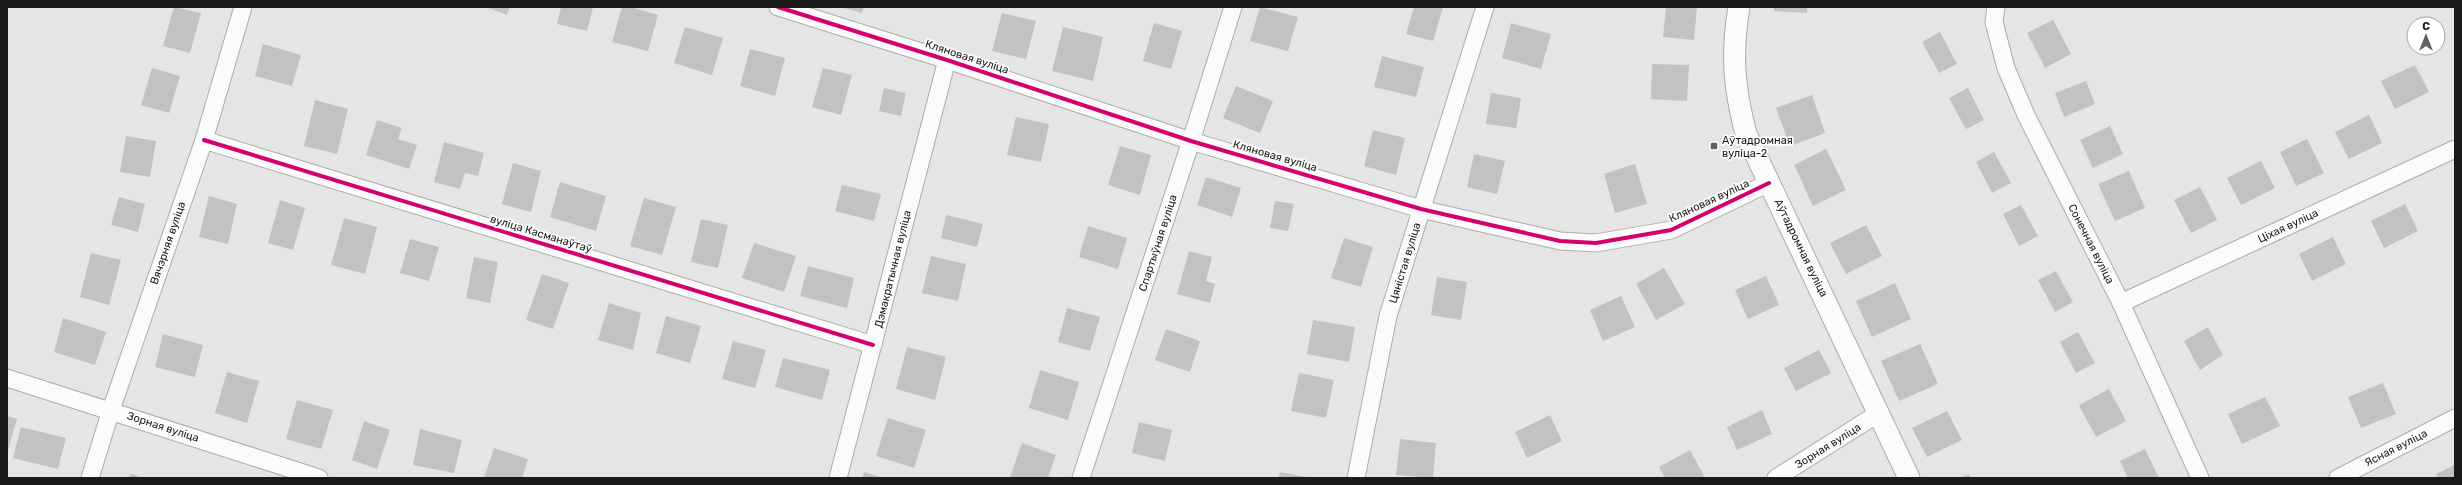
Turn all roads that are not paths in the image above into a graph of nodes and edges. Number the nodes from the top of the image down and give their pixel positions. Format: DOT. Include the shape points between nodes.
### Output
graph roads {
  1 [pos="243,7"];
  2 [pos="778,7"];
  3 [pos="1233,7"];
  4 [pos="1486,7"];
  5 [pos="1739,7"];
  6 [pos="1996,7"];
  7 [pos="947,60"];
  8 [pos="204,140"];
  9 [pos="1191,142"];
  10 [pos="2455,150"];
  11 [pos="1769,183"];
  12 [pos="1421,209"];
  13 [pos="2121,303"];
  14 [pos="873,345"];
  15 [pos="7,378"];
  16 [pos="111,410"];
  17 [pos="1879,413"];
  18 [pos="2455,418"];
  19 [pos="90,478"];
  20 [pos="319,478"];
  21 [pos="838,478"];
  22 [pos="1081,478"];
  23 [pos="1356,478"];
  24 [pos="1776,478"];
  25 [pos="1909,478"];
  26 [pos="2200,478"];
  27 [pos="2338,478"];
  1 -- 8 [label="street, Вячэрняя вуліца"];
  2 -- 7 [label="street, Кляновая вуліца"];
  3 -- 9 [label="street, Спартыўная вуліца"];
  4 -- 12 [label="street, Цяністая вуліца"];
  5 -- 11 [label="street, Аўтадромная вуліца" via="1734,56 1736,97 1746,134"];
  6 -- 13 [label="street, Сонечная вуліца" via="1994,22 2006,68 2026,116"];
  7 -- 9 [label="street, Кляновая вуліца"];
  7 -- 14 [label="street, Дэмакратычная вуліца"];
  8 -- 14 [label="street, вуліца Касманаўтаў"];
  8 -- 16 [label="street, Вячэрняя вуліца"];
  9 -- 12 [label="street, Кляновая вуліца"];
  9 -- 22 [label="street, Спартыўная вуліца"];
  10 -- 13 [label="street, Ціхая вуліца"];
  11 -- 12 [label="street, Кляновая вуліца" via="1671,230 1596,243 1560,241"];
  11 -- 17 [label="street, Аўтадромная вуліца"];
  12 -- 23 [label="street, Цяністая вуліца" via="1388,316"];
  13 -- 26 [label="street, Сонечная вуліца"];
  14 -- 21 [label="street, Дэмакратычная вуліца"];
  15 -- 16 [label="street, Зорная вуліца"];
  16 -- 19 [label="street, Вячэрняя вуліца"];
  16 -- 20 [label="street, Зорная вуліца"];
  17 -- 24 [label="street, Зорная вуліца"];
  17 -- 25 [label="street, Аўтадромная вуліца"];
  18 -- 27 [label="street, Ясная вуліца"];
}
